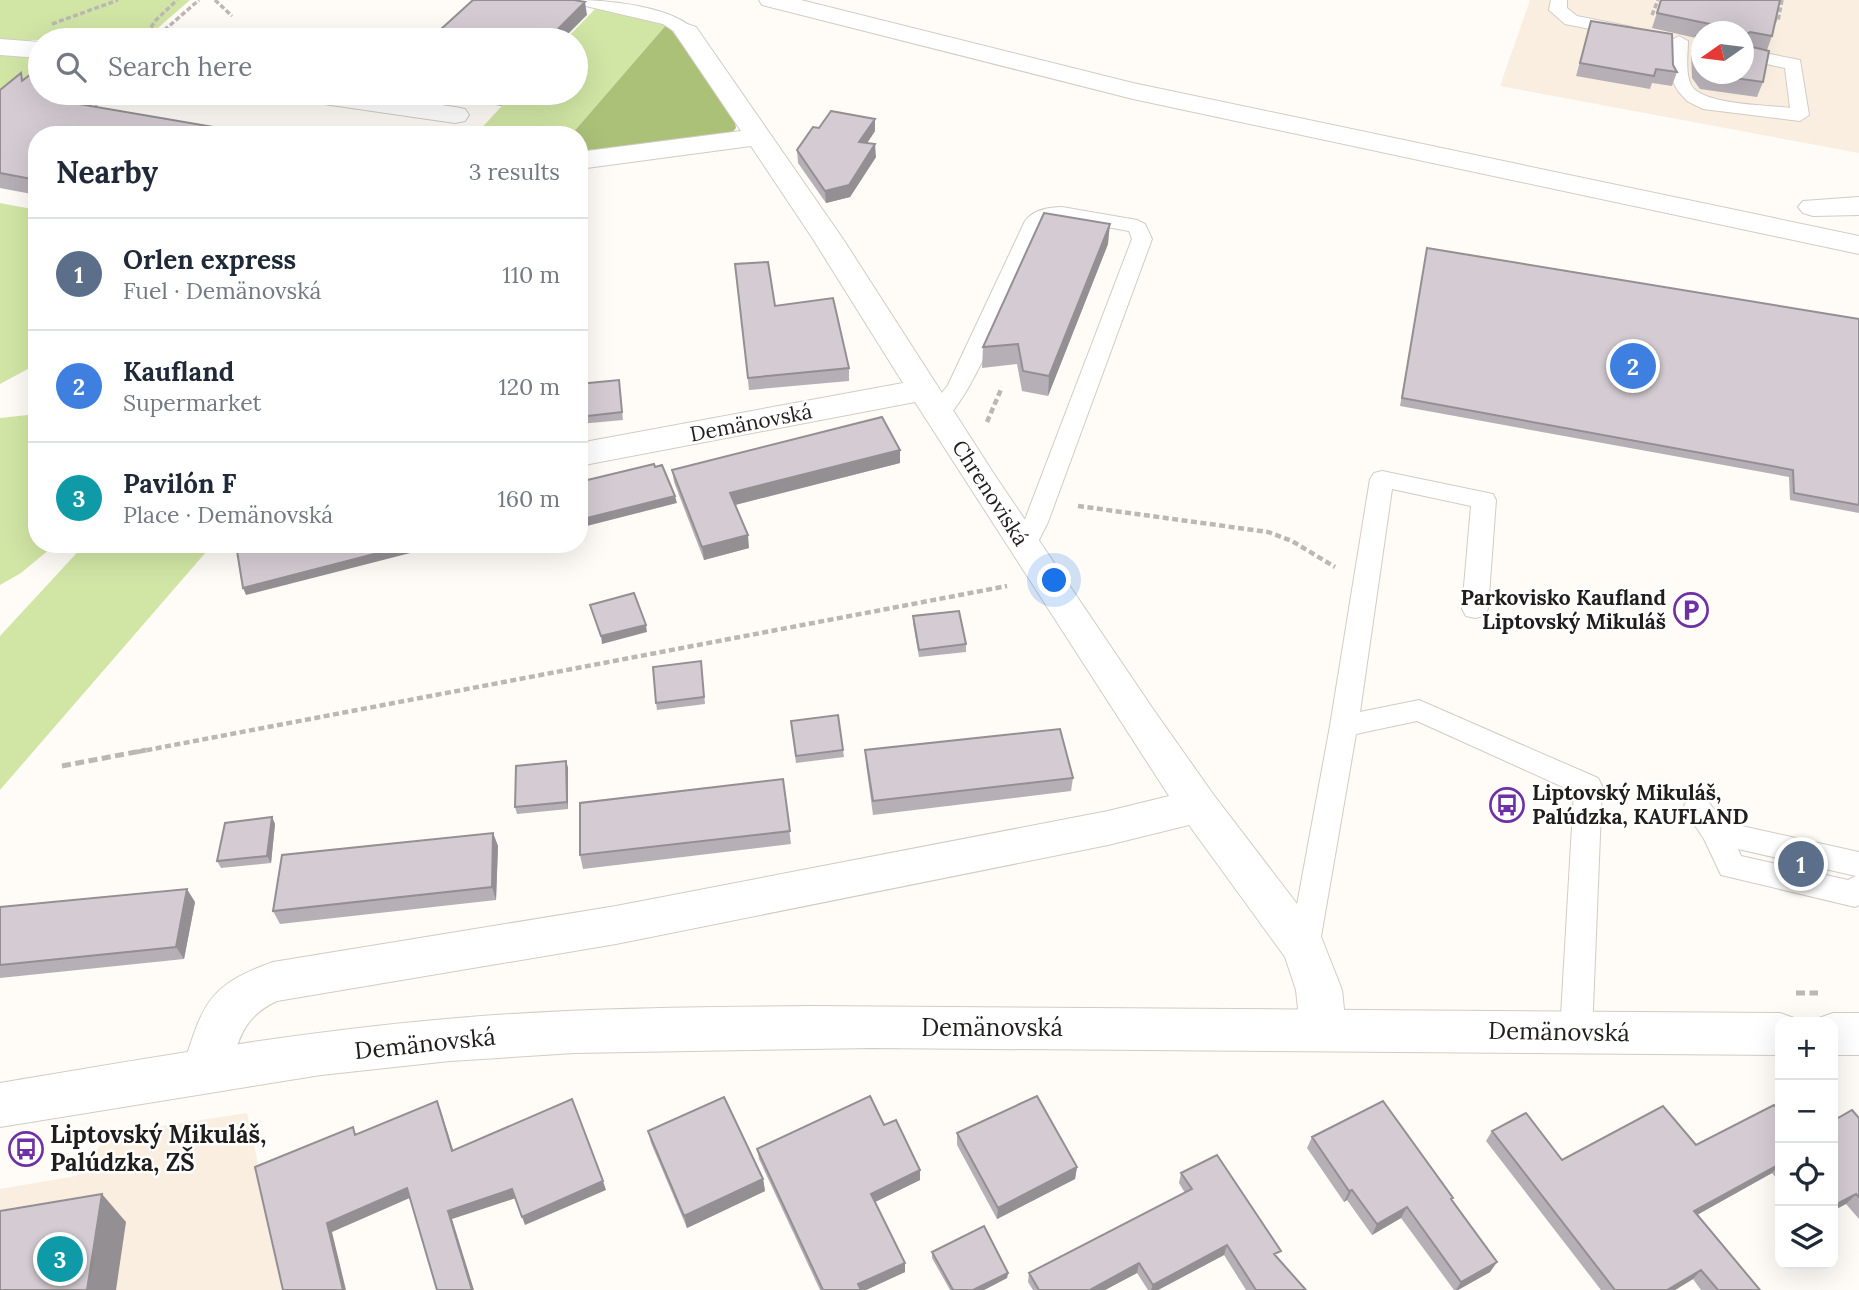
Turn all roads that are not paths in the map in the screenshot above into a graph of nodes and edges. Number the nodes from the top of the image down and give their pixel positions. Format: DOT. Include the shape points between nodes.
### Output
graph roads {
  1 [pos="583,0"];
  2 [pos="771,0"];
  3 [pos="868,0"];
  4 [pos="1559,0"];
  5 [pos="687,32"];
  6 [pos="1639,33"];
  7 [pos="1691,44"];
  8 [pos="0,47"];
  9 [pos="28,49"];
  10 [pos="1754,56"];
  11 [pos="386,105"];
  12 [pos="455,115"];
  13 [pos="758,137"];
  14 [pos="588,160"];
  15 [pos="1649,174"];
  16 [pos="1859,206"];
  17 [pos="1859,218"];
  18 [pos="1859,245"];
  19 [pos="931,401"];
  20 [pos="588,454"];
  21 [pos="1024,546"];
  22 [pos="1475,608"];
  23 [pos="1344,726"];
  24 [pos="1198,806"];
  25 [pos="1697,808"];
  26 [pos="1715,832"];
  27 [pos="1859,864"];
  28 [pos="1859,887"];
  29 [pos="1304,948"];
  30 [pos="1323,1028"];
  31 [pos="1576,1033"];
  32 [pos="1775,1034"];
  33 [pos="1838,1034"];
  34 [pos="1859,1034"];
  35 [pos="206,1070"];
  36 [pos="0,1105"];
  1 -- 5 [label="lane" via="669,20"];
  2 -- 18 [label="street" via="1133,91"];
  3 -- 15 [label="street" via="1170,76"];
  4 -- 6 [label="lane" via="1558,9 1565,17"];
  5 -- 13 [label="street, Chrenoviská"];
  7 -- 10 [label="lane" via="1673,40 1680,84 1692,98 1800,116 1794,64"];
  8 -- 9 [label="street"];
  11 -- 12 [label="street"];
  13 -- 14 [label="street"];
  13 -- 19 [label="street, Chrenoviská"];
  16 -- 17 [label="street" via="1800,205"];
  19 -- 20 [label="street, Demänovská"];
  19 -- 21 [label="street, Chrenoviská"];
  19 -- 21 [label="lane" via="958,388 1035,221 1062,213 1138,228 1142,239"];
  21 -- 24 [label="street, Chrenoviská"];
  22 -- 23 [label="lane" via="1484,500 1382,479"];
  23 -- 29 [label="lane"];
  23 -- 31 [label="lane" via="1419,710 1588,786"];
  24 -- 29 [label="street, Chrenoviská"];
  24 -- 35 [label="street" via="1108,828 616,925 273,982 246,992 226,1009"];
  25 -- 26 [label="lane"];
  26 -- 27 [label="lane"];
  26 -- 28 [label="lane" via="1731,866 1855,894"];
  29 -- 30 [label="street, Chrenoviská" via="1319,990"];
  30 -- 31 [label="street, Demänovská"];
  30 -- 35 [label="street, Demänovská" via="852,1027 513,1035"];
  31 -- 32 [label="street, Demänovská"];
  33 -- 34 [label="street"];
  35 -- 36 [label="street, Demänovská"];
}
